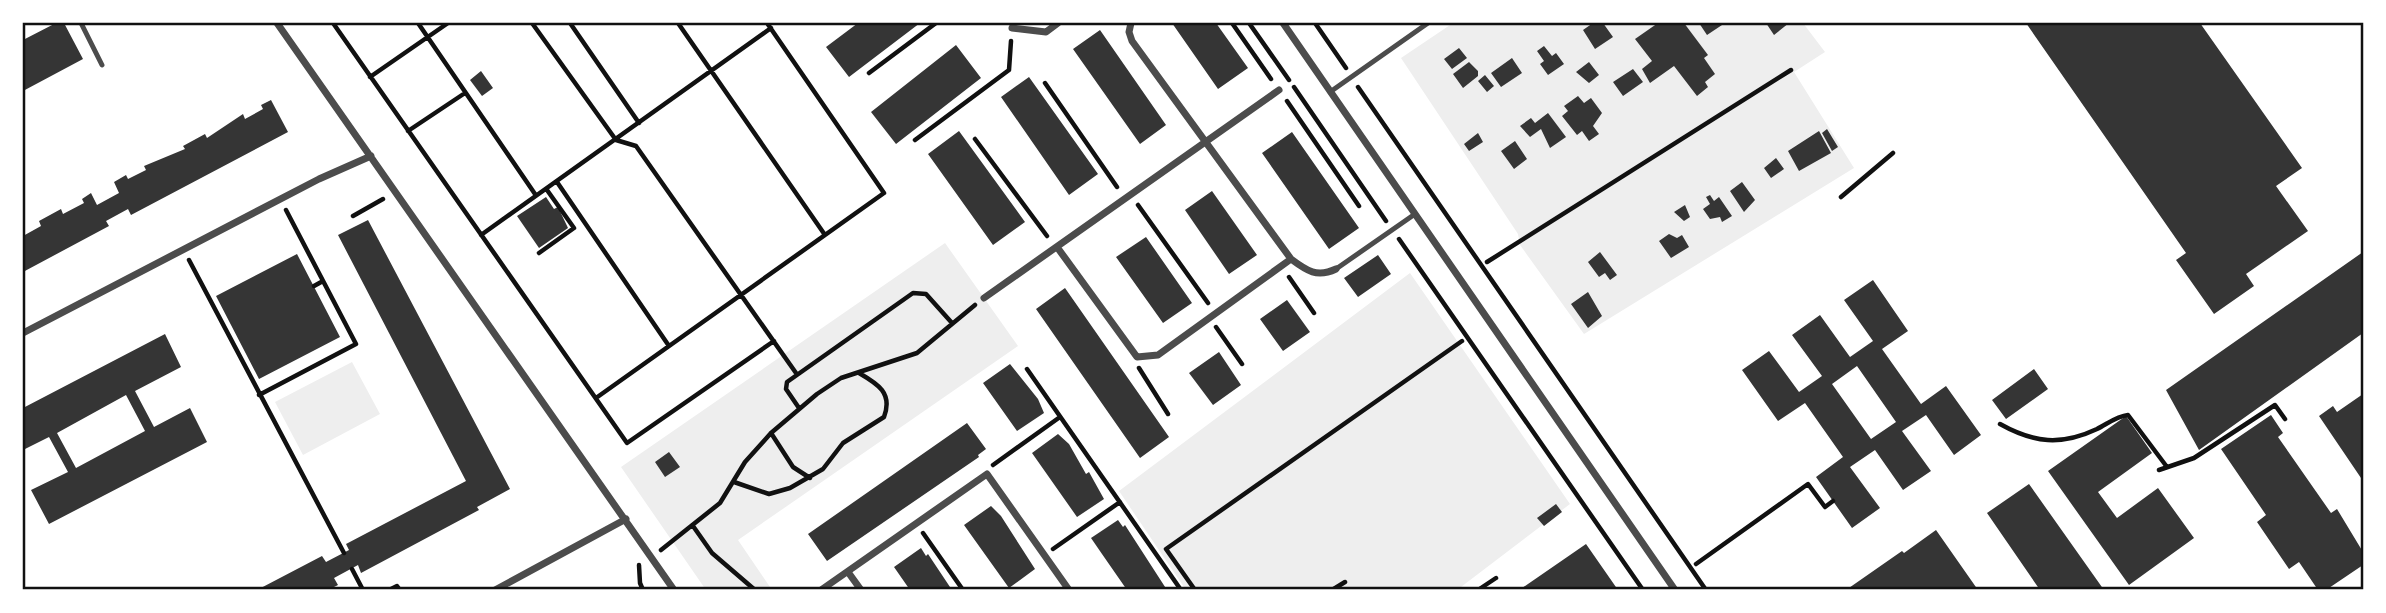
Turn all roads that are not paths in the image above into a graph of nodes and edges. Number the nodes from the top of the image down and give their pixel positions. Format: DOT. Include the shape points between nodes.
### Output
graph roads {
  1 [pos="81,23"];
  2 [pos="277,23"];
  3 [pos="1058,23"];
  4 [pos="1131,23"];
  5 [pos="1283,23"];
  6 [pos="1428,23"];
  7 [pos="1012,28"];
  8 [pos="102,65"];
  9 [pos="1279,90"];
  10 [pos="1330,92"];
  11 [pos="1206,143"];
  12 [pos="371,156"];
  13 [pos="1415,214"];
  14 [pos="1057,247"];
  15 [pos="1291,259"];
  16 [pos="1336,269"];
  17 [pos="984,298"];
  18 [pos="23,333"];
  19 [pos="626,519"];
  20 [pos="848,572"];
  21 [pos="495,590"];
  22 [pos="674,590"];
  23 [pos="821,590"];
  24 [pos="861,590"];
  25 [pos="1069,590"];
  26 [pos="1675,590"];
  1 -- 8 [label="lane"];
  2 -- 12 [label="street"];
  3 -- 7 [label="street" via="1046,32"];
  4 -- 11 [label="street" via="1132,41"];
  5 -- 10 [label="street"];
  6 -- 10 [label="lane"];
  9 -- 11 [label="street"];
  10 -- 13 [label="street"];
  11 -- 14 [label="street"];
  11 -- 15 [label="street"];
  12 -- 18 [label="street"];
  12 -- 19 [label="street"];
  13 -- 16 [label="lane"];
  13 -- 26 [label="street"];
  14 -- 15 [label="street" via="1138,357 1158,355"];
  14 -- 17 [label="street"];
  15 -- 16 [label="street" via="1313,273"];
  19 -- 21 [label="street"];
  19 -- 22 [label="street"];
  20 -- 23 [label="street"];
  20 -- 24 [label="street"];
  20 -- 25 [label="street" via="987,474"];
}
